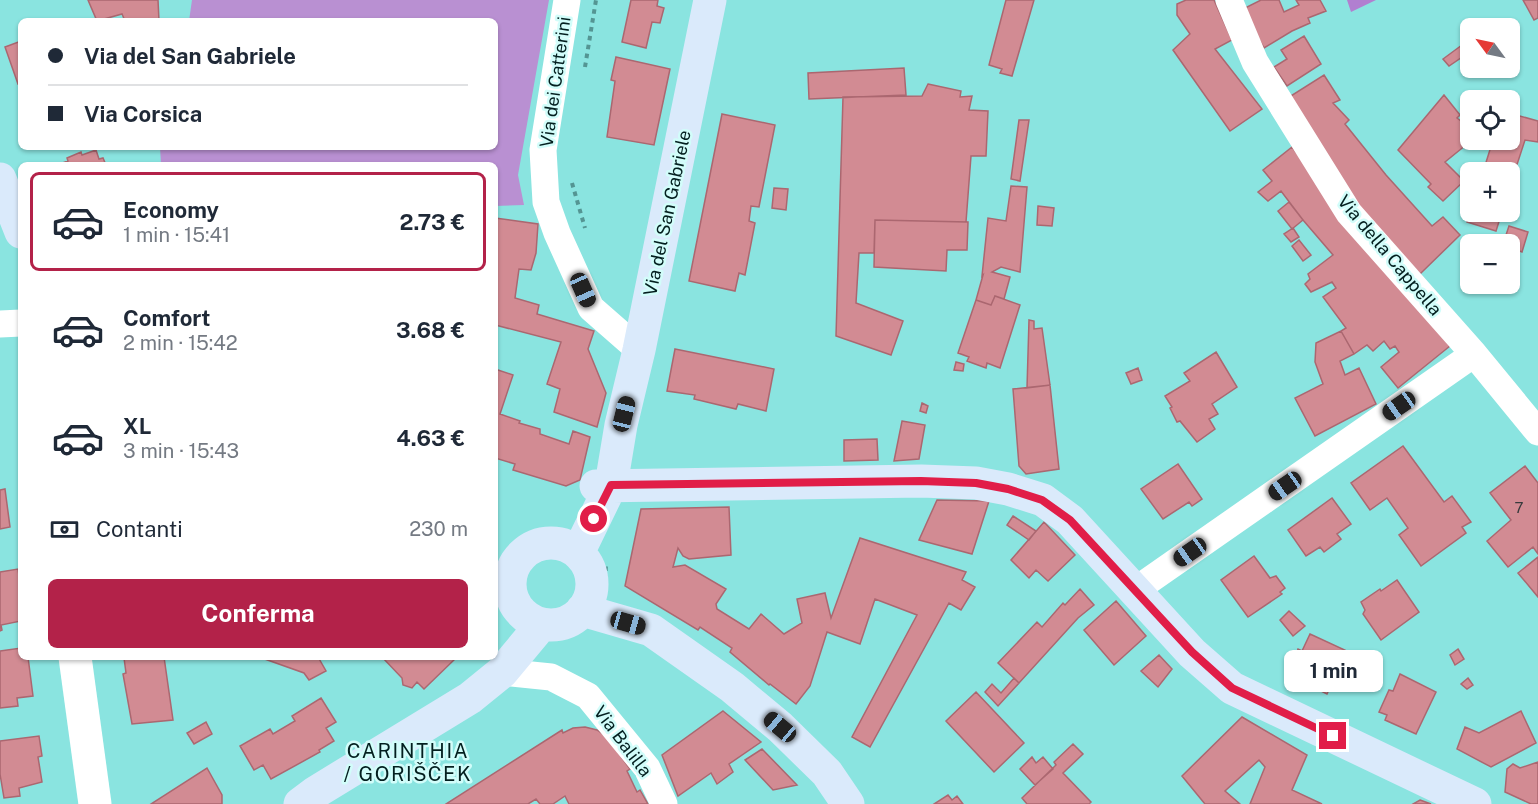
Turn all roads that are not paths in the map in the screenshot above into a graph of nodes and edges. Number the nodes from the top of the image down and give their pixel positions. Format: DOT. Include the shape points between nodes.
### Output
graph roads {
  1 [pos="567,0"];
  2 [pos="710,0"];
  3 [pos="1229,0"];
  4 [pos="0,179"];
  5 [pos="18,224"];
  6 [pos="18,323"];
  7 [pos="0,324"];
  8 [pos="639,350"];
  9 [pos="1474,354"];
  10 [pos="1538,432"];
  11 [pos="604,486"];
  12 [pos="584,553"];
  13 [pos="505,559"];
  14 [pos="1134,591"];
  15 [pos="594,600"];
  16 [pos="542,624"];
  17 [pos="75,660"];
  18 [pos="502,672"];
  19 [pos="95,804"];
  20 [pos="300,804"];
  21 [pos="664,804"];
  22 [pos="848,804"];
  23 [pos="1475,804"];
  1 -- 8 [label="street, Via dei Catterini" via="543,150 546,202 591,308"];
  2 -- 8 [label="main road, Via del San Gabriele"];
  3 -- 9 [label="street, Via della Cappella" via="1255,63 1349,213"];
  4 -- 5 [label="main road"];
  6 -- 7 [label="street"];
  8 -- 11 [label="main road, Via del San Gabriele"];
  9 -- 10 [label="street, Via della Cappella"];
  9 -- 14 [label="street"];
  11 -- 12 [label="main road, Via del San Gabriele"];
  11 -- 14 [label="main road" via="921,481 976,483 1008,489 1042,500 1070,520"];
  12 -- 13 [label="main road" via="555,543"];
  12 -- 15 [label="main road" via="591,574 589,600"];
  13 -- 16 [label="main road" via="516,606"];
  14 -- 23 [label="main road" via="1232,688"];
  15 -- 16 [label="main road" via="564,623"];
  15 -- 22 [label="main road" via="651,630 732,687 827,773"];
  16 -- 18 [label="main road"];
  17 -- 19 [label="street"];
  18 -- 20 [label="main road" via="470,698"];
  18 -- 21 [label="street, Via Balilla" via="550,677 588,696 647,768"];
}
